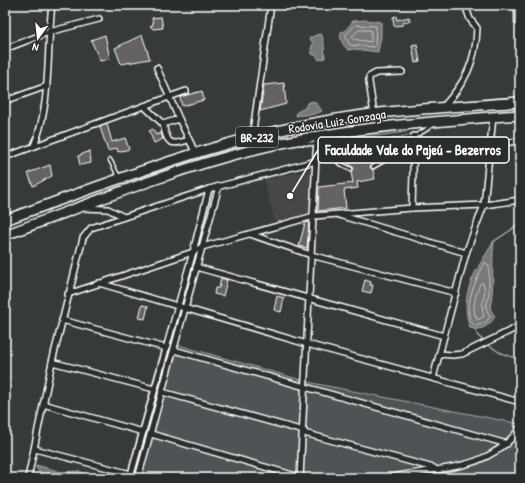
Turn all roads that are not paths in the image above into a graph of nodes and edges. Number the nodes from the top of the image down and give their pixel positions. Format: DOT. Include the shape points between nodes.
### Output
graph roads {
  1 [pos="52,5"];
  2 [pos="271,5"];
  3 [pos="465,5"];
  4 [pos="99,19"];
  5 [pos="49,32"];
  6 [pos="5,49"];
  7 [pos="157,68"];
  8 [pos="402,72"];
  9 [pos="47,86"];
  10 [pos="186,91"];
  11 [pos="170,97"];
  12 [pos="5,101"];
  13 [pos="520,102"];
  14 [pos="144,106"];
  15 [pos="442,108"];
  16 [pos="374,114"];
  17 [pos="520,115"];
  18 [pos="493,117"];
  19 [pos="179,120"];
  20 [pos="438,122"];
  21 [pos="163,124"];
  22 [pos="414,136"];
  23 [pos="252,138"];
  24 [pos="188,140"];
  25 [pos="316,140"];
  26 [pos="395,140"];
  27 [pos="520,141"];
  28 [pos="491,144"];
  29 [pos="34,146"];
  30 [pos="326,146"];
  31 [pos="196,154"];
  32 [pos="5,157"];
  33 [pos="110,160"];
  34 [pos="316,161"];
  35 [pos="372,167"];
  36 [pos="351,169"];
  37 [pos="120,180"];
  38 [pos="218,186"];
  39 [pos="209,189"];
  40 [pos="520,200"];
  41 [pos="484,205"];
  42 [pos="81,208"];
  43 [pos="412,208"];
  44 [pos="336,214"];
  45 [pos="314,216"];
  46 [pos="124,217"];
  47 [pos="5,220"];
  48 [pos="250,234"];
  49 [pos="5,235"];
  50 [pos="202,247"];
  51 [pos="193,252"];
  52 [pos="466,253"];
  53 [pos="311,255"];
  54 [pos="196,267"];
  55 [pos="98,283"];
  56 [pos="456,293"];
  57 [pos="68,294"];
  58 [pos="310,298"];
  59 [pos="178,306"];
  60 [pos="185,308"];
  61 [pos="62,320"];
  62 [pos="520,326"];
  63 [pos="444,336"];
  64 [pos="307,344"];
  65 [pos="166,348"];
  66 [pos="174,350"];
  67 [pos="439,354"];
  68 [pos="52,362"];
  69 [pos="433,378"];
  70 [pos="305,387"];
  71 [pos="154,389"];
  72 [pos="162,392"];
  73 [pos="520,402"];
  74 [pos="43,404"];
  75 [pos="520,428"];
  76 [pos="143,432"];
  77 [pos="304,432"];
  78 [pos="151,434"];
  79 [pos="507,444"];
  80 [pos="35,449"];
  81 [pos="437,469"];
  82 [pos="131,476"];
  83 [pos="28,478"];
  84 [pos="138,478"];
  85 [pos="302,478"];
  86 [pos="388,478"];
  1 -- 5 [label="street"];
  2 -- 23 [label="street"];
  3 -- 15 [label="street" via="477,28 474,55 466,77"];
  4 -- 5 [label="street"];
  5 -- 6 [label="street"];
  5 -- 9 [label="street"];
  7 -- 11 [label="street"];
  8 -- 16 [label="street" via="376,73 369,77"];
  9 -- 12 [label="street"];
  9 -- 29 [label="street" via="44,114"];
  10 -- 11 [label="street"];
  11 -- 14 [label="street"];
  11 -- 19 [label="street"];
  13 -- 15 [label="highway, Rodovia Luiz Gonzaga / BR-232"];
  14 -- 21 [label="street"];
  14 -- 29 [label="street"];
  15 -- 16 [label="highway, Rodovia Luiz Gonzaga / BR-232"];
  16 -- 23 [label="highway, Rodovia Luiz Gonzaga / BR-232" via="301,126"];
  17 -- 18 [label="highway, Rodovia Luiz Gonzaga / BR-232"];
  18 -- 20 [label="highway, Rodovia Luiz Gonzaga / BR-232"];
  18 -- 28 [label="street"];
  19 -- 21 [label="street"];
  19 -- 24 [label="street"];
  20 -- 22 [label="lane"];
  20 -- 25 [label="highway, Rodovia Luiz Gonzaga / BR-232" via="372,127"];
  21 -- 24 [label="street" via="166,136 172,143 177,145"];
  22 -- 26 [label="lane"];
  22 -- 43 [label="street"];
  23 -- 31 [label="highway, Rodovia Luiz Gonzaga / BR-232"];
  24 -- 31 [label="street"];
  25 -- 30 [label="lane"];
  25 -- 34 [label="street"];
  25 -- 42 [label="highway, Rodovia Luiz Gonzaga / BR-232" via="289,141 210,162"];
  26 -- 30 [label="lane" via="373,144"];
  26 -- 35 [label="lane" via="385,160"];
  27 -- 28 [label="street"];
  28 -- 41 [label="street"];
  29 -- 32 [label="street"];
  30 -- 36 [label="lane" via="339,164"];
  31 -- 37 [label="highway, Rodovia Luiz Gonzaga / BR-232"];
  33 -- 37 [label="lane"];
  34 -- 38 [label="street"];
  34 -- 45 [label="street"];
  37 -- 47 [label="highway, Rodovia Luiz Gonzaga / BR-232"];
  38 -- 39 [label="street"];
  38 -- 50 [label="street"];
  39 -- 46 [label="street"];
  39 -- 51 [label="street"];
  40 -- 41 [label="street"];
  41 -- 43 [label="street"];
  41 -- 52 [label="street"];
  42 -- 46 [label="street" via="108,209"];
  42 -- 49 [label="highway, Rodovia Luiz Gonzaga / BR-232"];
  43 -- 44 [label="street"];
  44 -- 45 [label="street"];
  44 -- 52 [label="street"];
  45 -- 48 [label="street"];
  45 -- 53 [label="street"];
  46 -- 57 [label="street" via="86,232"];
  48 -- 50 [label="street"];
  48 -- 53 [label="street"];
  50 -- 51 [label="street"];
  50 -- 54 [label="street"];
  51 -- 55 [label="street"];
  51 -- 59 [label="street"];
  52 -- 56 [label="street"];
  53 -- 56 [label="street"];
  53 -- 58 [label="street"];
  54 -- 58 [label="street"];
  54 -- 60 [label="street"];
  55 -- 57 [label="street"];
  55 -- 59 [label="street"];
  56 -- 63 [label="street"];
  57 -- 61 [label="street"];
  58 -- 63 [label="street"];
  58 -- 64 [label="street"];
  59 -- 60 [label="street"];
  59 -- 65 [label="street"];
  60 -- 64 [label="street"];
  60 -- 66 [label="street"];
  61 -- 65 [label="street"];
  61 -- 68 [label="street"];
  62 -- 67 [label="street" via="462,354"];
  63 -- 67 [label="street"];
  64 -- 69 [label="street"];
  64 -- 70 [label="street"];
  65 -- 71 [label="street"];
  66 -- 70 [label="street"];
  66 -- 72 [label="street"];
  67 -- 69 [label="street"];
  68 -- 71 [label="street"];
  68 -- 74 [label="street"];
  69 -- 73 [label="street"];
  70 -- 77 [label="street"];
  70 -- 79 [label="street"];
  71 -- 76 [label="street"];
  72 -- 77 [label="street"];
  72 -- 78 [label="street"];
  74 -- 76 [label="street"];
  74 -- 80 [label="street"];
  75 -- 79 [label="street"];
  76 -- 82 [label="street"];
  77 -- 81 [label="street"];
  77 -- 85 [label="street"];
  78 -- 84 [label="street"];
  78 -- 85 [label="street"];
  79 -- 81 [label="street" via="471,464"];
  80 -- 82 [label="street"];
  80 -- 83 [label="street"];
  81 -- 86 [label="street"];
}
